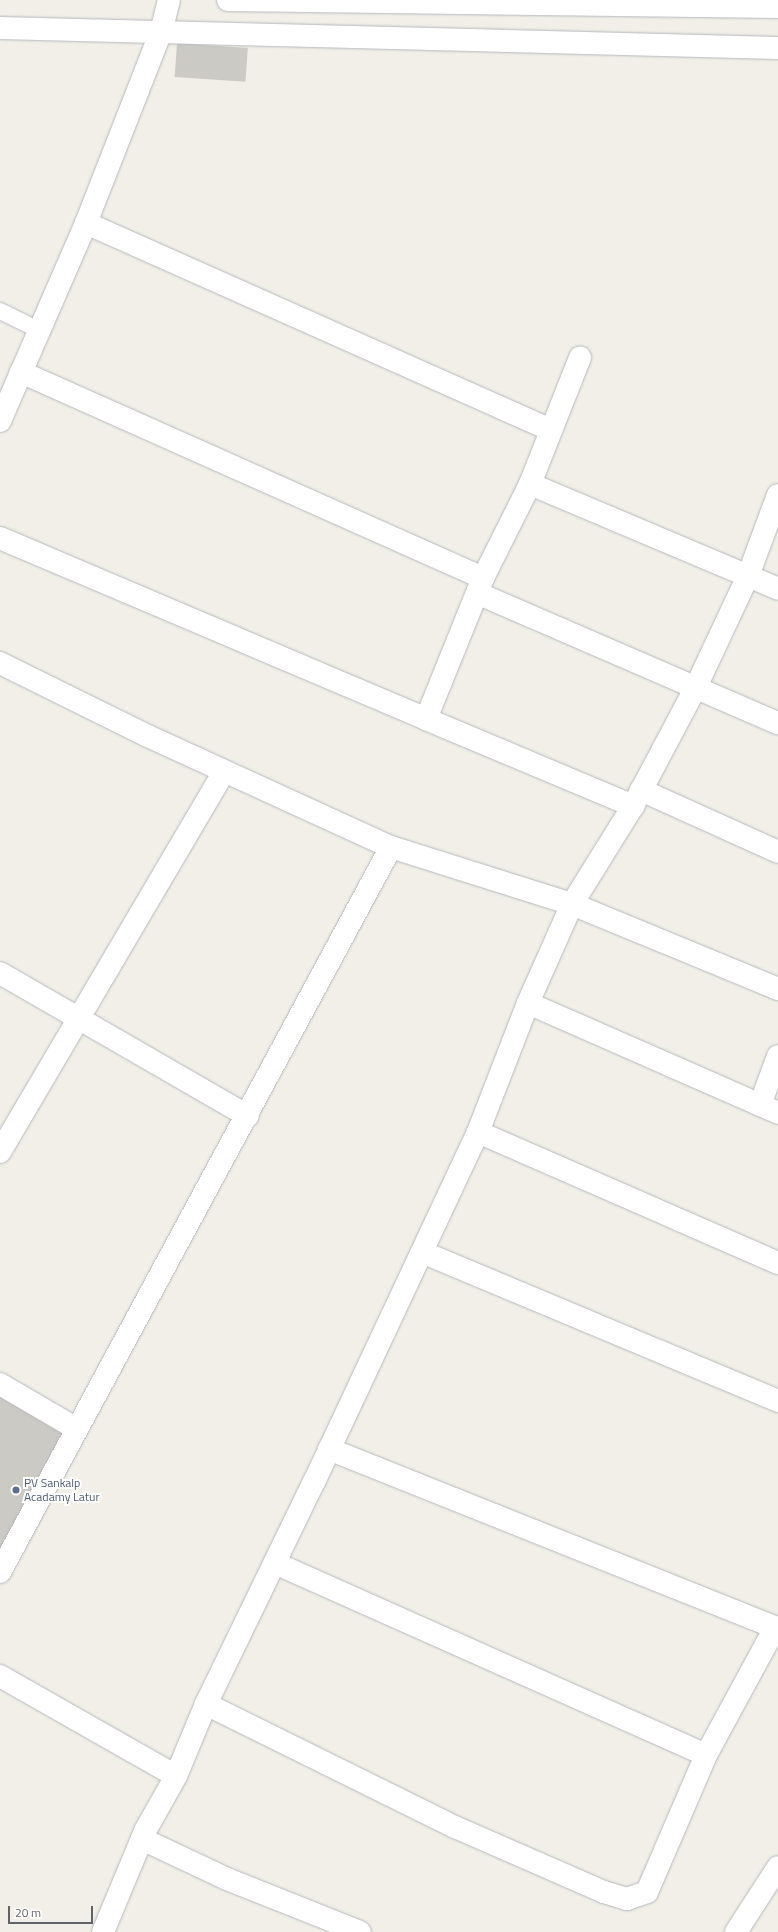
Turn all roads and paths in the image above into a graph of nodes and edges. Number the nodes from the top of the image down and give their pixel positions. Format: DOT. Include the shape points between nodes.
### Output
graph roads {
  1 [pos="169,0"];
  2 [pos="228,0"];
  3 [pos="778,7"];
  4 [pos="0,28"];
  5 [pos="160,32"];
  6 [pos="778,48"];
  7 [pos="86,223"];
  8 [pos="0,311"];
  9 [pos="39,330"];
  10 [pos="580,358"];
  11 [pos="21,372"];
  12 [pos="0,421"];
  13 [pos="551,430"];
  14 [pos="530,484"];
  15 [pos="778,496"];
  16 [pos="0,538"];
  17 [pos="748,576"];
  18 [pos="480,586"];
  19 [pos="778,589"];
  20 [pos="0,663"];
  21 [pos="695,689"];
  22 [pos="426,719"];
  23 [pos="778,723"];
  24 [pos="224,771"];
  25 [pos="637,798"];
  26 [pos="391,848"];
  27 [pos="778,852"];
  28 [pos="572,904"];
  29 [pos="0,973"];
  30 [pos="778,989"];
  31 [pos="528,1003"];
  32 [pos="79,1018"];
  33 [pos="778,1056"];
  34 [pos="769,1109"];
  35 [pos="248,1116"];
  36 [pos="478,1132"];
  37 [pos="0,1152"];
  38 [pos="422,1252"];
  39 [pos="778,1264"];
  40 [pos="0,1384"];
  41 [pos="778,1401"];
  42 [pos="77,1430"];
  43 [pos="329,1449"];
  44 [pos="275,1563"];
  45 [pos="0,1572"];
  46 [pos="776,1629"];
  47 [pos="0,1676"];
  48 [pos="206,1704"];
  49 [pos="706,1756"];
  50 [pos="176,1776"];
  51 [pos="142,1839"];
  52 [pos="778,1867"];
  53 [pos="103,1932"];
  54 [pos="360,1932"];
  55 [pos="736,1932"];
  1 -- 5 [label="street"];
  2 -- 3 [label="street"];
  4 -- 5 [label="street"];
  5 -- 6 [label="street"];
  5 -- 7 [label="street"];
  7 -- 9 [label="street"];
  7 -- 13 [label="street"];
  8 -- 9 [label="lane"];
  9 -- 11 [label="street"];
  10 -- 13 [label="street"];
  11 -- 12 [label="street"];
  11 -- 18 [label="street"];
  13 -- 14 [label="street"];
  14 -- 17 [label="street"];
  14 -- 18 [label="street"];
  15 -- 17 [label="street"];
  16 -- 22 [label="street"];
  17 -- 19 [label="street"];
  17 -- 21 [label="street"];
  18 -- 21 [label="street"];
  18 -- 22 [label="street"];
  20 -- 24 [label="street"];
  21 -- 23 [label="street"];
  21 -- 25 [label="street"];
  22 -- 25 [label="street"];
  24 -- 26 [label="street"];
  24 -- 32 [label="street"];
  25 -- 27 [label="street"];
  25 -- 28 [label="street"];
  26 -- 28 [label="street"];
  26 -- 35 [label="street"];
  28 -- 30 [label="street"];
  28 -- 31 [label="street"];
  29 -- 32 [label="street"];
  31 -- 34 [label="street"];
  31 -- 36 [label="street"];
  32 -- 35 [label="street"];
  32 -- 37 [label="street"];
  33 -- 34 [label="street"];
  35 -- 42 [label="street"];
  36 -- 38 [label="street"];
  36 -- 39 [label="street"];
  38 -- 41 [label="street"];
  38 -- 43 [label="street"];
  40 -- 42 [label="street"];
  42 -- 45 [label="street"];
  43 -- 44 [label="street"];
  43 -- 46 [label="street"];
  44 -- 48 [label="street"];
  44 -- 49 [label="street"];
  46 -- 49 [label="street"];
  47 -- 50 [label="street"];
  48 -- 49 [label="street" via="455,1828 604,1892 627,1899 647,1892"];
  48 -- 50 [label="street"];
  50 -- 51 [label="street"];
  51 -- 53 [label="street"];
  51 -- 54 [label="street" via="228,1879"];
  52 -- 55 [label="street"];
}
